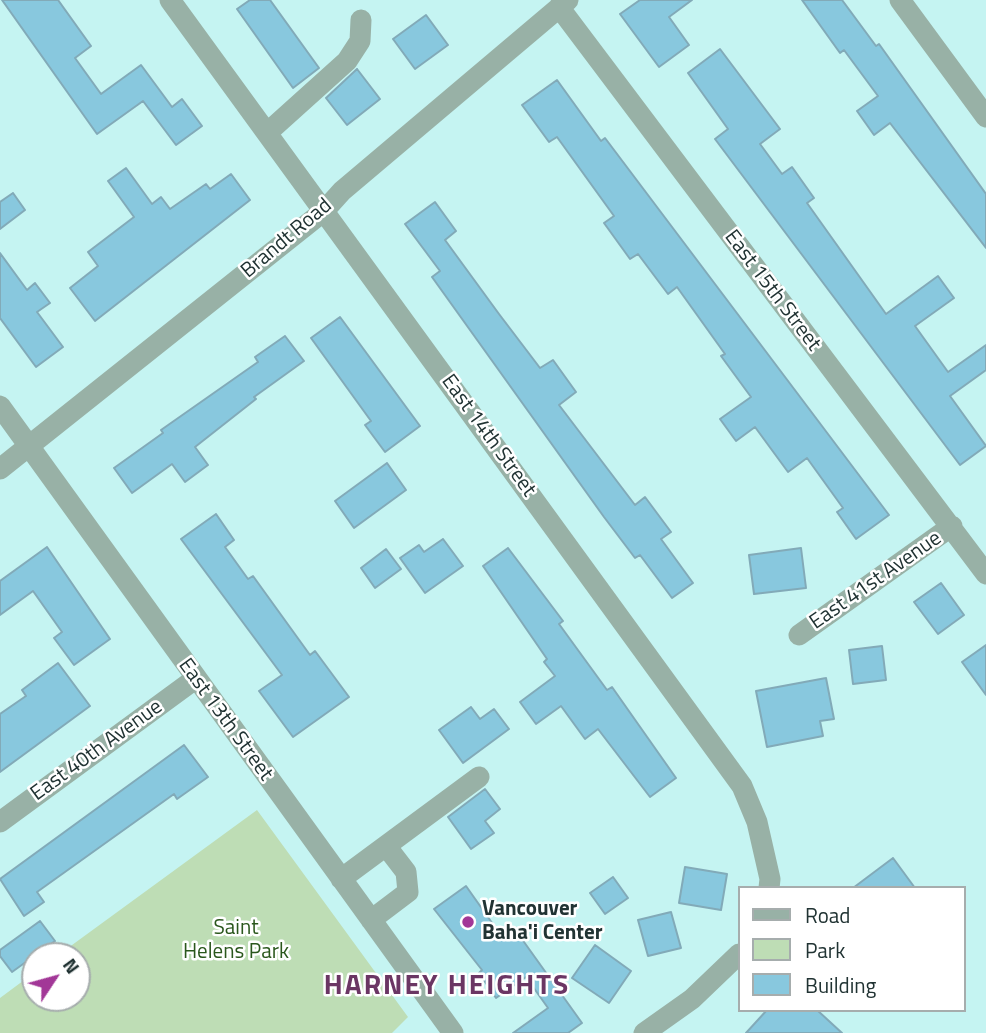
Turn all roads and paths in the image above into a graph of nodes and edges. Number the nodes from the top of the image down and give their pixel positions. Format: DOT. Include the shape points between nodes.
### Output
graph roads {
  1 [pos="170,0"];
  2 [pos="900,0"];
  3 [pos="563,4"];
  4 [pos="361,20"];
  5 [pos="986,117"];
  6 [pos="267,133"];
  7 [pos="324,211"];
  8 [pos="0,406"];
  9 [pos="30,447"];
  10 [pos="0,469"];
  11 [pos="952,526"];
  12 [pos="986,574"];
  13 [pos="799,635"];
  14 [pos="195,680"];
  15 [pos="479,777"];
  16 [pos="0,822"];
  17 [pos="386,846"];
  18 [pos="341,878"];
  19 [pos="769,886"];
  20 [pos="371,920"];
  21 [pos="738,955"];
  22 [pos="453,1033"];
  23 [pos="644,1033"];
  1 -- 6 [label="street, East 14th Street"];
  2 -- 5 [label="street"];
  3 -- 7 [label="street, Brandt Road"];
  3 -- 11 [label="street, East 15th Street"];
  4 -- 6 [label="street" via="360,41 347,61"];
  6 -- 7 [label="street, East 14th Street"];
  7 -- 9 [label="street, Brandt Road"];
  7 -- 19 [label="street, East 14th Street" via="742,786 757,822"];
  8 -- 9 [label="street, East 13th Street"];
  9 -- 10 [label="street, Brandt Road"];
  9 -- 14 [label="street, East 13th Street"];
  11 -- 12 [label="street, East 15th Street"];
  11 -- 13 [label="street, East 41st Avenue"];
  14 -- 16 [label="street, East 40th Avenue"];
  14 -- 18 [label="street, East 13th Street"];
  15 -- 17 [label="street"];
  17 -- 18 [label="street"];
  17 -- 20 [label="street" via="406,872 408,892"];
  18 -- 20 [label="street, East 13th Street"];
  20 -- 22 [label="street, East 13th Street"];
  21 -- 23 [label="street" via="692,999"];
}
